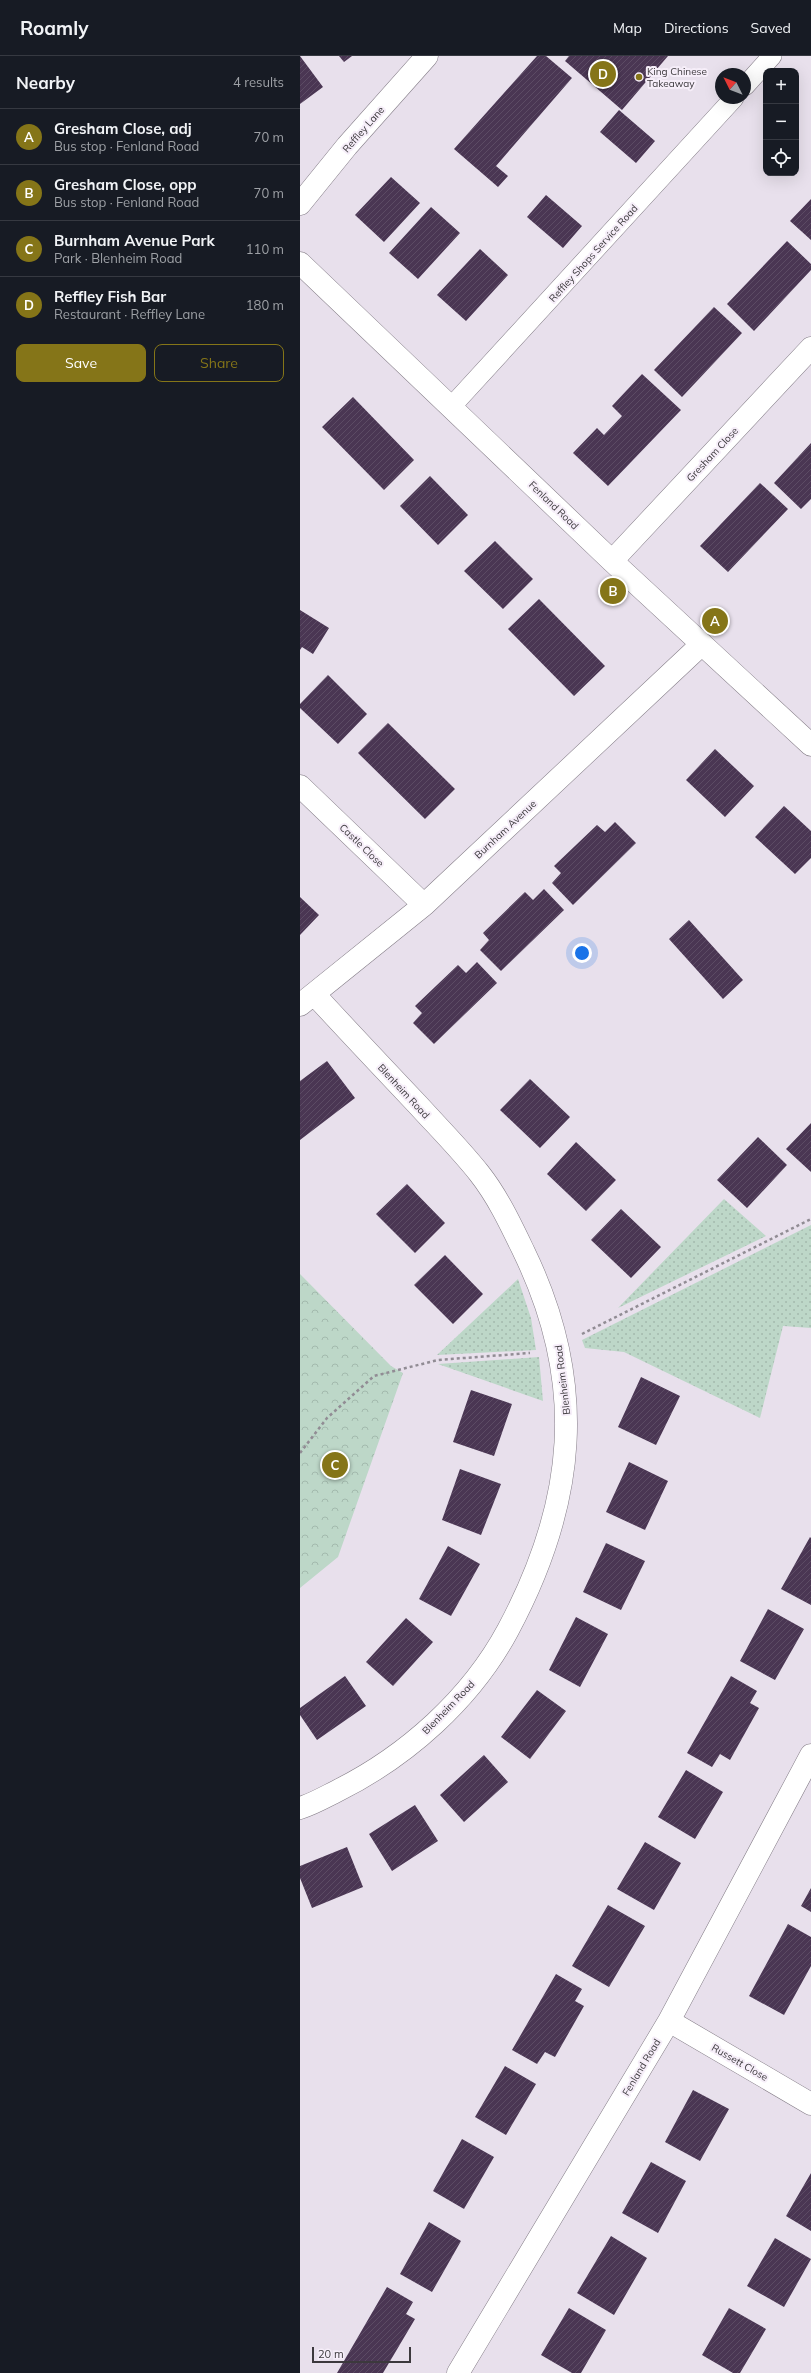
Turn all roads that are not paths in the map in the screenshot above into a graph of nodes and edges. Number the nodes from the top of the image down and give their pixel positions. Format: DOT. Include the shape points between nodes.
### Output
graph roads {
  1 [pos="427,56"];
  2 [pos="772,56"];
  3 [pos="751,79"];
  4 [pos="729,104"];
  5 [pos="300,204"];
  6 [pos="300,263"];
  7 [pos="811,348"];
  8 [pos="451,407"];
  9 [pos="612,560"];
  10 [pos="702,644"];
  11 [pos="811,745"];
  12 [pos="300,786"];
  13 [pos="424,905"];
  14 [pos="307,1000"];
  15 [pos="811,1755"];
  16 [pos="300,1808"];
  17 [pos="669,2021"];
  18 [pos="811,2104"];
  19 [pos="458,2373"];
  1 -- 5 [label="street, Reffley Lane" via="347,146"];
  2 -- 3 [label="lane"];
  4 -- 8 [label="lane, Reffley Shops Service Road"];
  6 -- 8 [label="street, Fenland Road"];
  7 -- 9 [label="street, Gresham Close"];
  8 -- 9 [label="street, Fenland Road"];
  9 -- 10 [label="street, Fenland Road"];
  10 -- 11 [label="street, Fenland Road"];
  10 -- 13 [label="street, Burnham Avenue"];
  12 -- 13 [label="street, Castle Close"];
  13 -- 14 [label="street, Burnham Avenue"];
  14 -- 16 [label="street, Blenheim Road" via="480,1174 505,1213 535,1274 559,1346 566,1400 566,1452 555,1516 538,1568 497,1650 463,1694 433,1725 400,1752 351,1784"];
  15 -- 17 [label="street, Fenland Road"];
  17 -- 18 [label="street, Russett Close"];
  17 -- 19 [label="street, Fenland Road"];
}
